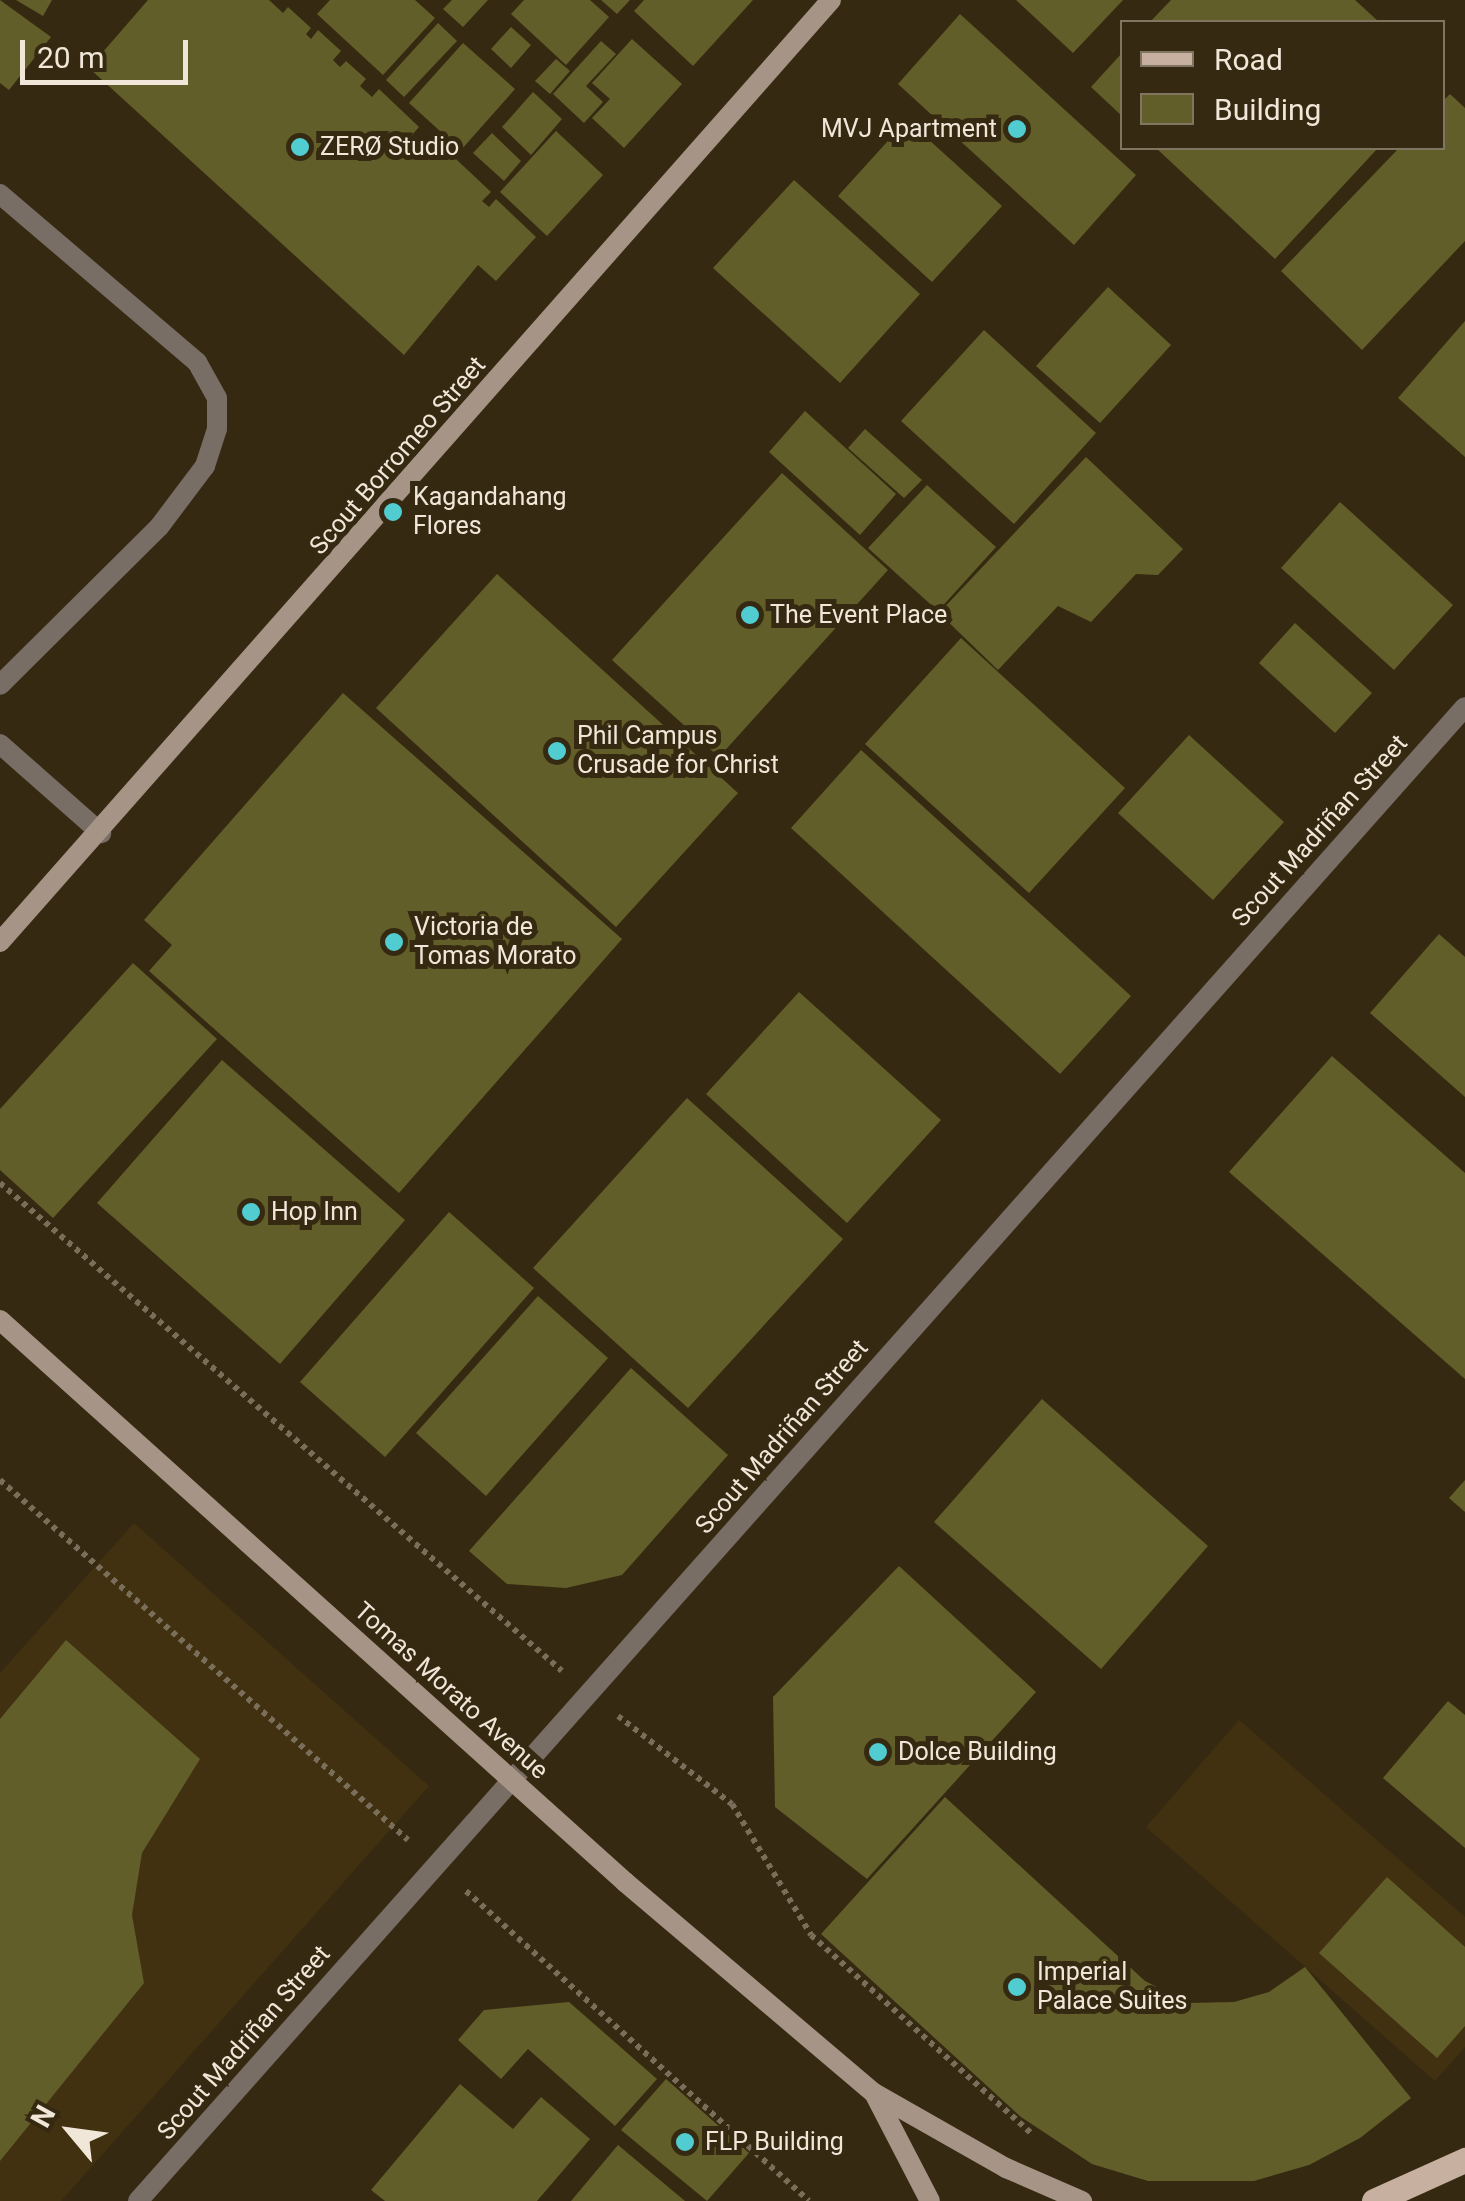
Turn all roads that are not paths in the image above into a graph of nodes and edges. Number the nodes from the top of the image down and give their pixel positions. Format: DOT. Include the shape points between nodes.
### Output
graph roads {
  1 [pos="830,0"];
  2 [pos="0,194"];
  3 [pos="0,685"];
  4 [pos="1465,707"];
  5 [pos="0,744"];
  6 [pos="101,832"];
  7 [pos="0,942"];
  8 [pos="0,1320"];
  9 [pos="512,1779"];
  10 [pos="874,2093"];
  11 [pos="1465,2160"];
  12 [pos="138,2201"];
  13 [pos="930,2201"];
  14 [pos="1082,2201"];
  15 [pos="1374,2201"];
  1 -- 6 [label="street, Scout Borromeo Street"];
  2 -- 3 [label="street" via="198,362 217,398 217,429 205,466 160,527"];
  4 -- 9 [label="street, Scout Madriñan Street"];
  5 -- 6 [label="street"];
  6 -- 7 [label="street, Scout Borromeo Street"];
  8 -- 9 [label="street, Tomas Morato Avenue"];
  9 -- 10 [label="street, Tomas Morato Avenue"];
  9 -- 12 [label="street, Scout Madriñan Street"];
  10 -- 13 [label="street, Tomas Morato Avenue"];
  10 -- 14 [label="street, Tomas Morato Avenue" via="1006,2168"];
  11 -- 15 [label="main road"];
}
